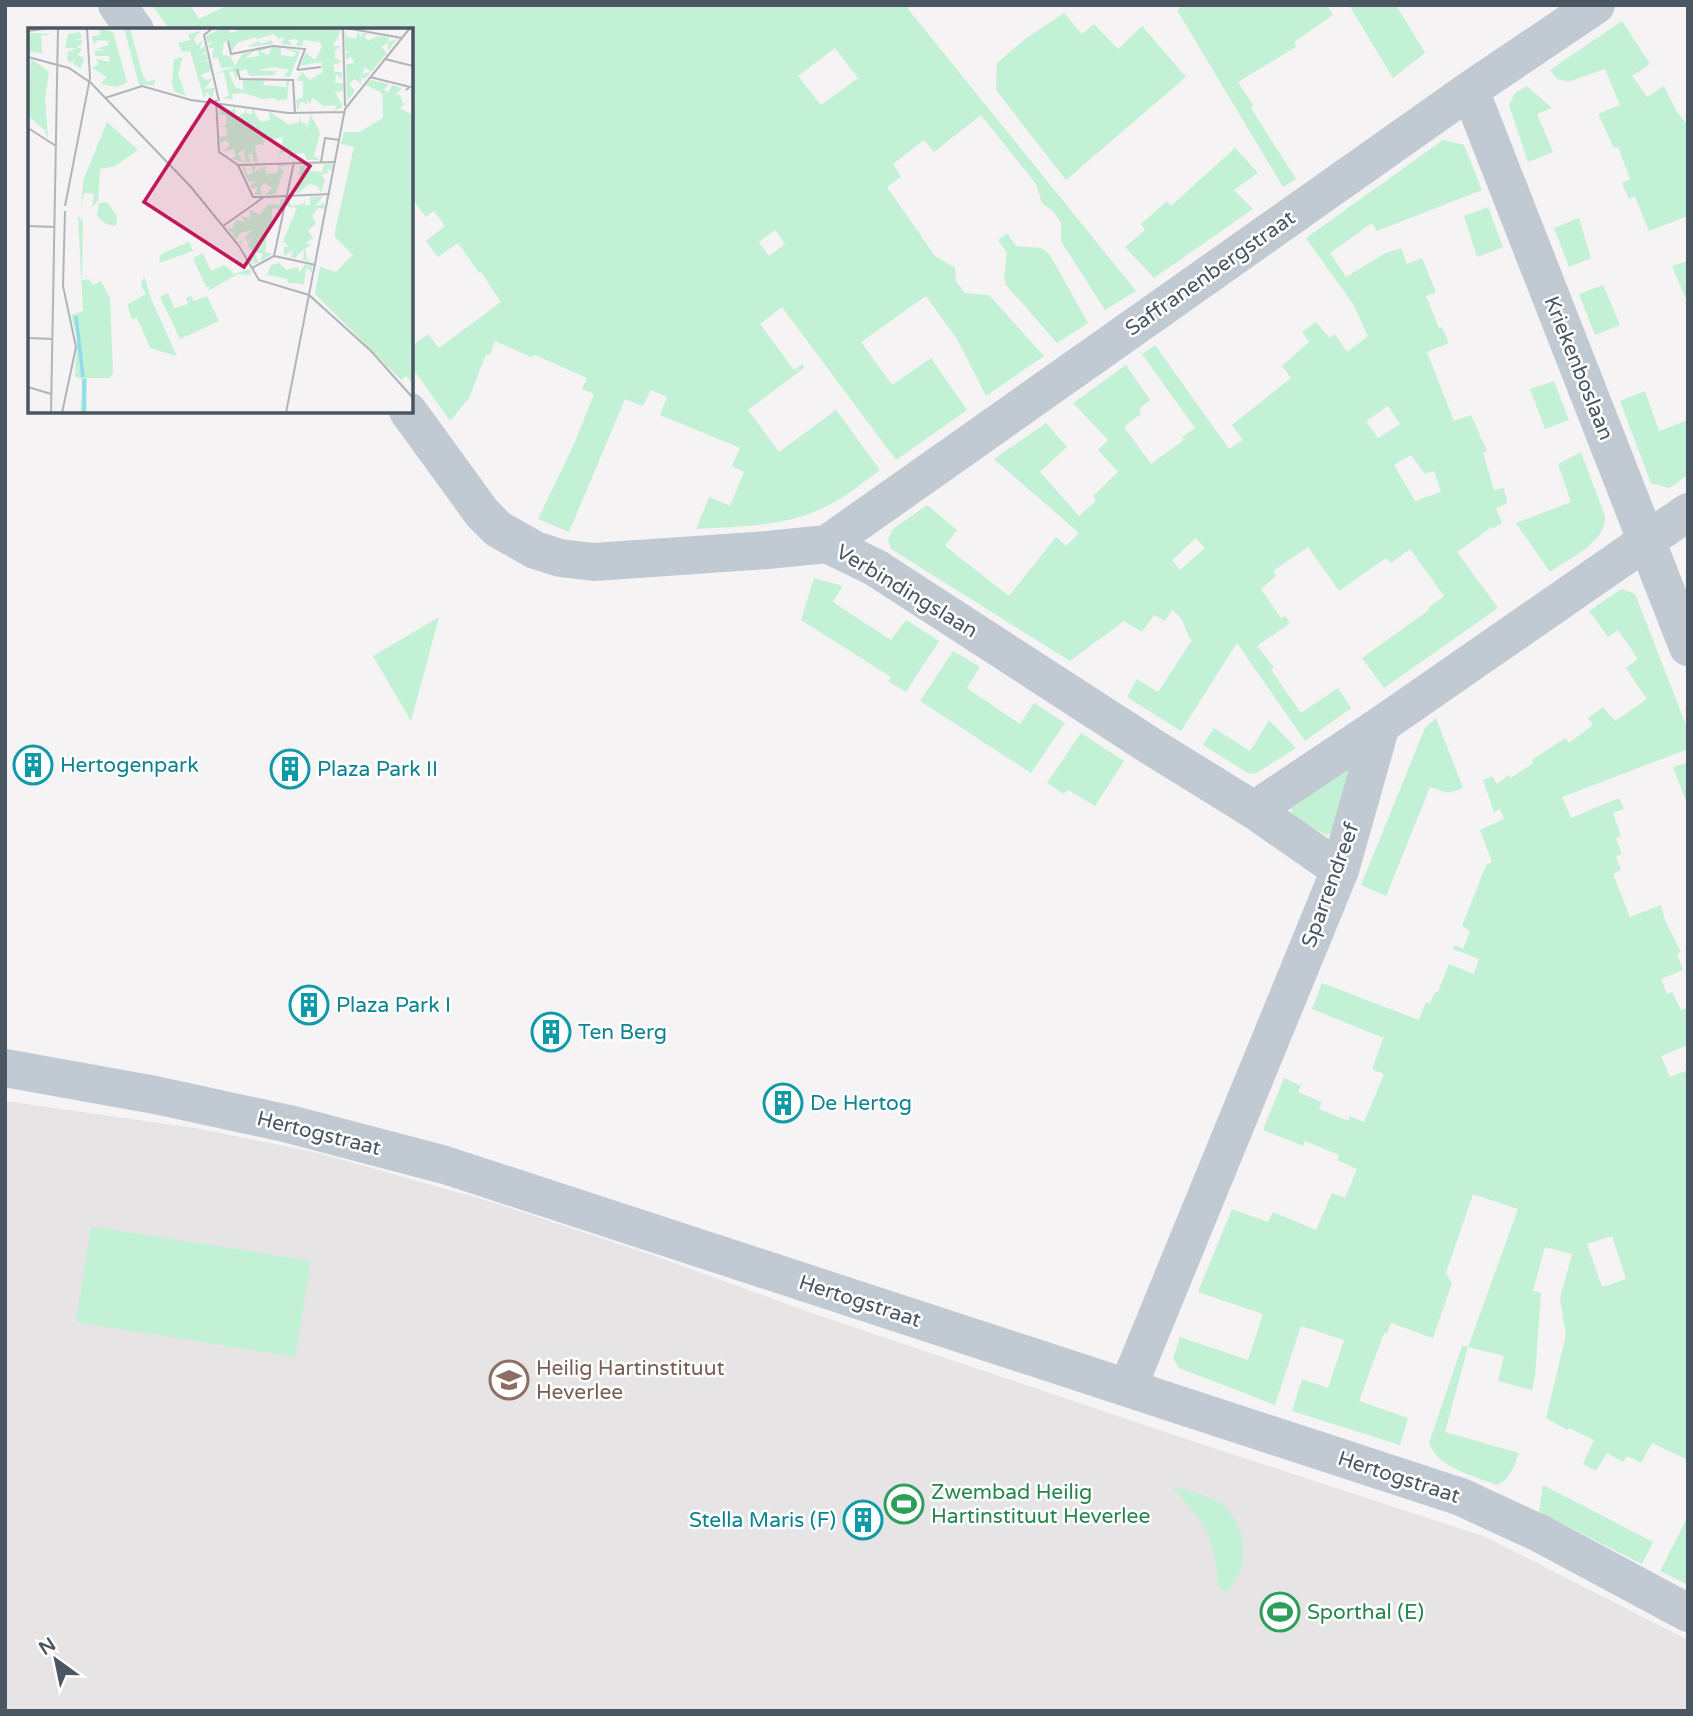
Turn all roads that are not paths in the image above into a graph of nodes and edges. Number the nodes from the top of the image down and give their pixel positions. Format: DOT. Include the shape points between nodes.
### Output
graph roads {
  1 [pos="117,5"];
  2 [pos="1596,5"];
  3 [pos="134,28"];
  4 [pos="1470,90"];
  5 [pos="409,413"];
  6 [pos="1688,512"];
  7 [pos="1647,540"];
  8 [pos="827,544"];
  9 [pos="1688,647"];
  10 [pos="1381,725"];
  11 [pos="1254,810"];
  12 [pos="1340,870"];
  13 [pos="5,1068"];
  14 [pos="1128,1387"];
  15 [pos="1688,1612"];
  1 -- 3 [label="street"];
  2 -- 4 [label="street, Saffranenbergstraat"];
  4 -- 7 [label="street, Kriekenboslaan"];
  4 -- 8 [label="street, Saffranenbergstraat"];
  5 -- 8 [label="street, Verbindingslaan" via="498,529 560,558 594,562"];
  6 -- 7 [label="street"];
  7 -- 9 [label="street, Kriekenboslaan"];
  7 -- 10 [label="street"];
  8 -- 11 [label="street, Verbindingslaan" via="876,568"];
  10 -- 11 [label="street"];
  10 -- 12 [label="street, Sparrendreef"];
  11 -- 12 [label="street, Verbindingslaan"];
  12 -- 14 [label="street, Sparrendreef"];
  13 -- 14 [label="street, Hertogstraat" via="275,1121 445,1165"];
  14 -- 15 [label="street, Hertogstraat" via="1461,1497"];
}
